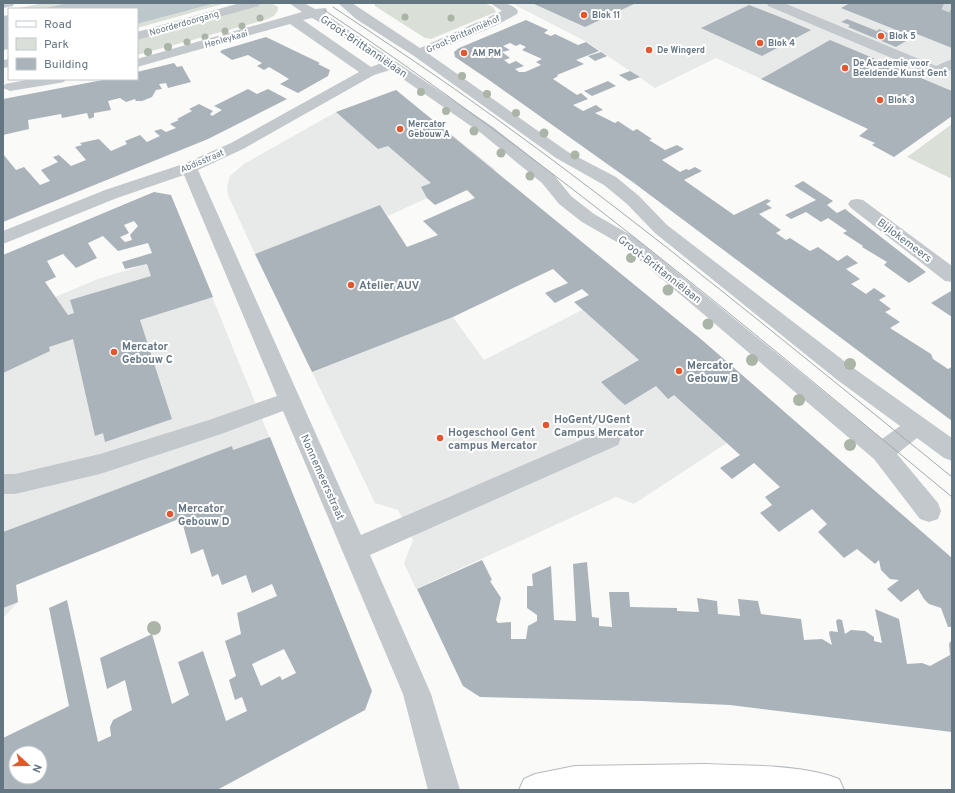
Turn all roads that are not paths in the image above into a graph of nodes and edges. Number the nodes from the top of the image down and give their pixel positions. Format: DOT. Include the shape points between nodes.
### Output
graph roads {
  1 [pos="8,3"];
  2 [pos="254,3"];
  3 [pos="295,3"];
  4 [pos="496,3"];
  5 [pos="773,3"];
  6 [pos="3,4"];
  7 [pos="331,8"];
  8 [pos="292,19"];
  9 [pos="138,36"];
  10 [pos="419,53"];
  11 [pos="138,63"];
  12 [pos="952,63"];
  13 [pos="392,64"];
  14 [pos="370,72"];
  15 [pos="52,80"];
  16 [pos="10,87"];
  17 [pos="189,168"];
  18 [pos="857,204"];
  19 [pos="3,238"];
  20 [pos="952,276"];
  21 [pos="290,400"];
  22 [pos="917,426"];
  23 [pos="610,438"];
  24 [pos="952,450"];
  25 [pos="882,452"];
  26 [pos="3,484"];
  27 [pos="929,511"];
  28 [pos="355,550"];
  29 [pos="444,790"];
  30 [pos="536,790"];
  31 [pos="828,790"];
  1 -- 6 [label="street"];
  2 -- 9 [label="street, Noorderdoorgang"];
  3 -- 7 [label="street"];
  4 -- 10 [label="street, Groot-Brittanniëhof" via="512,11"];
  5 -- 12 [label="street" via="937,72"];
  7 -- 8 [label="street, Henleykaai"];
  7 -- 10 [label="street, Groot-Brittanniëlaan" via="361,16"];
  7 -- 13 [label="street, Groot-Brittanniëlaan"];
  8 -- 11 [label="street, Henleykaai"];
  8 -- 14 [label="street, Groot-Brittanniëlaan"];
  10 -- 22 [label="street, Groot-Brittanniëlaan" via="562,155 610,181 661,229 844,373"];
  13 -- 14 [label="street, Abdisstraat"];
  13 -- 25 [label="street, Groot-Brittanniëlaan" via="487,130 548,179 565,200 588,218 628,240"];
  14 -- 17 [label="street, Abdisstraat" via="237,146"];
  15 -- 16 [label="street"];
  17 -- 19 [label="street, Abdisstraat" via="158,176"];
  17 -- 21 [label="street, Nonnemeersstraat"];
  18 -- 20 [label="street, Bijlokemeers"];
  21 -- 26 [label="street" via="100,464 15,484"];
  21 -- 28 [label="street, Nonnemeersstraat"];
  22 -- 24 [label="street, Groot-Brittanniëlaan"];
  22 -- 25 [label="street"];
  23 -- 28 [label="street"];
  25 -- 27 [label="street, Groot-Brittanniëlaan"];
  28 -- 29 [label="street, Nonnemeersstraat" via="417,694"];
  30 -- 31 [label="main road" via="575,781 706,779 799,785"];
}
